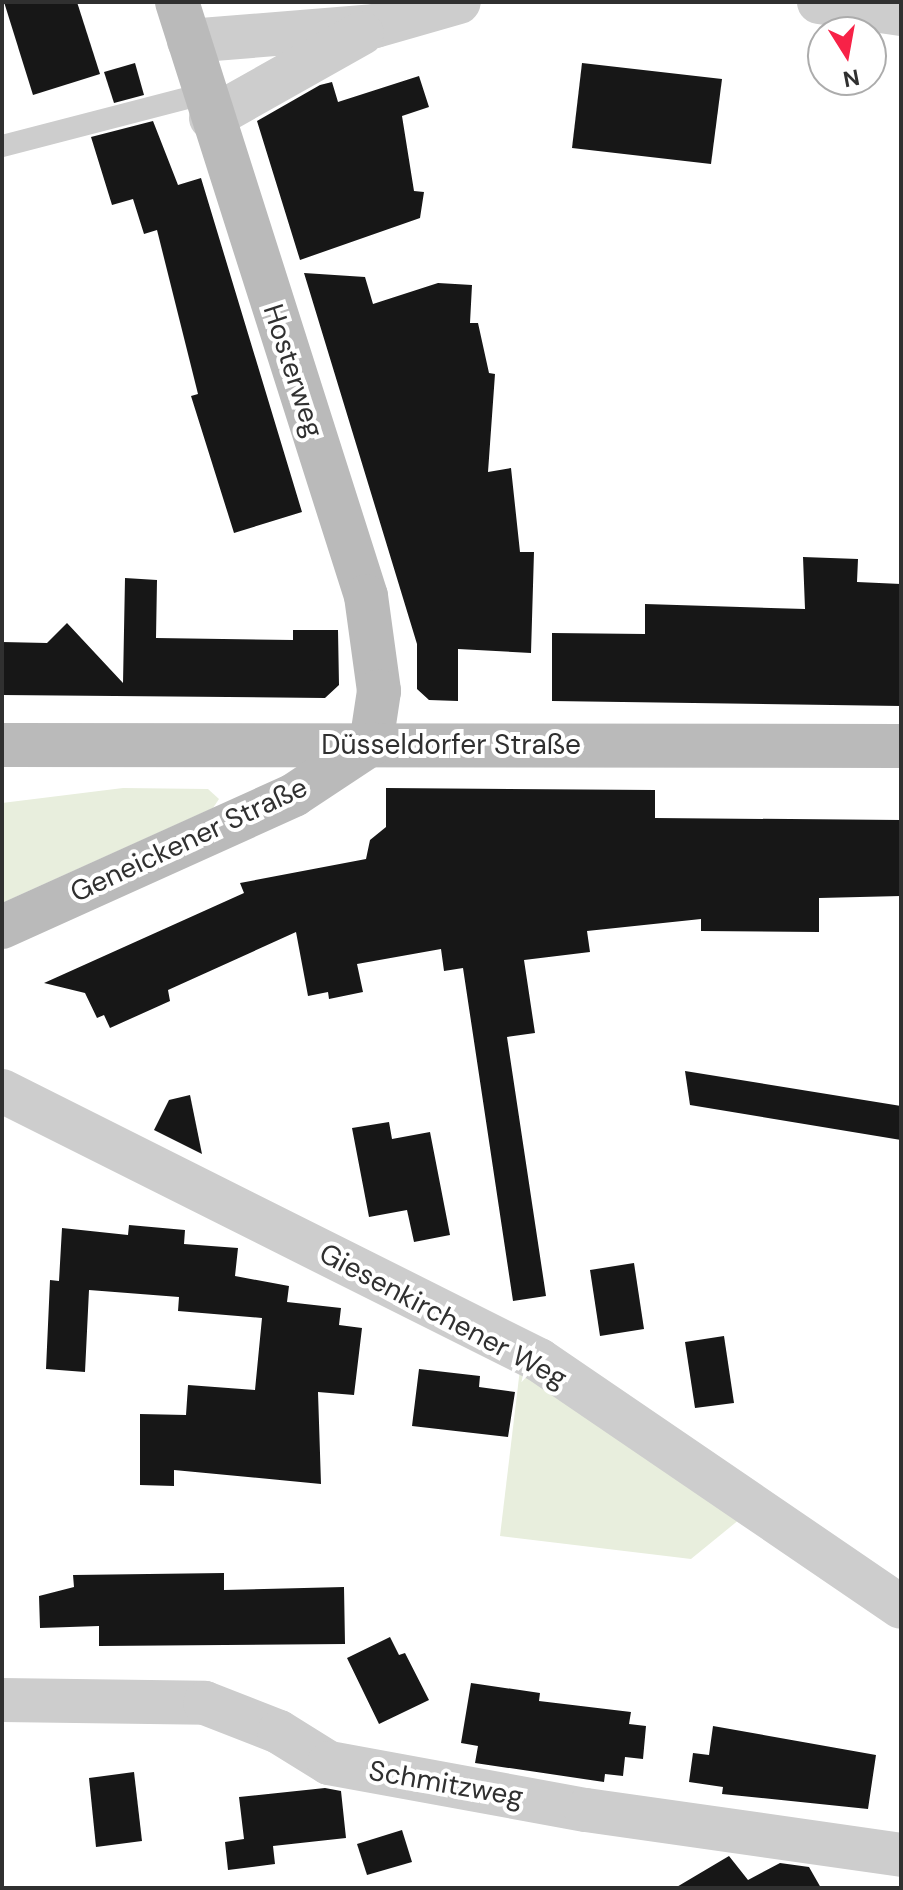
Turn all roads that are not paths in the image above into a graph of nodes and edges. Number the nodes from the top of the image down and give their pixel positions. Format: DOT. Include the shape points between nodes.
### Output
graph roads {
  1 [pos="459,2"];
  2 [pos="819,2"];
  3 [pos="901,14"];
  4 [pos="183,21"];
  5 [pos="375,26"];
  6 [pos="207,106"];
  7 [pos="2,146"];
  8 [pos="371,744"];
  9 [pos="2,745"];
  10 [pos="901,746"];
  11 [pos="2,927"];
  12 [pos="2,1091"];
  13 [pos="901,1607"];
  14 [pos="2,1700"];
  15 [pos="901,1855"];
  1 -- 5 [label="street"];
  2 -- 3 [label="street"];
  4 -- 5 [label="street"];
  4 -- 6 [label="street, Hosterweg"];
  5 -- 6 [label="street"];
  6 -- 7 [label="lane"];
  6 -- 8 [label="street, Hosterweg" via="366,596 379,691"];
  8 -- 9 [label="street, Düsseldorfer Straße"];
  8 -- 10 [label="street, Düsseldorfer Straße"];
  8 -- 11 [label="street, Geneickener Straße" via="294,795"];
  12 -- 13 [label="street, Giesenkirchener Weg" via="539,1360"];
  14 -- 15 [label="street, Schmitzweg" via="205,1703 279,1732 329,1763 586,1810"];
}
